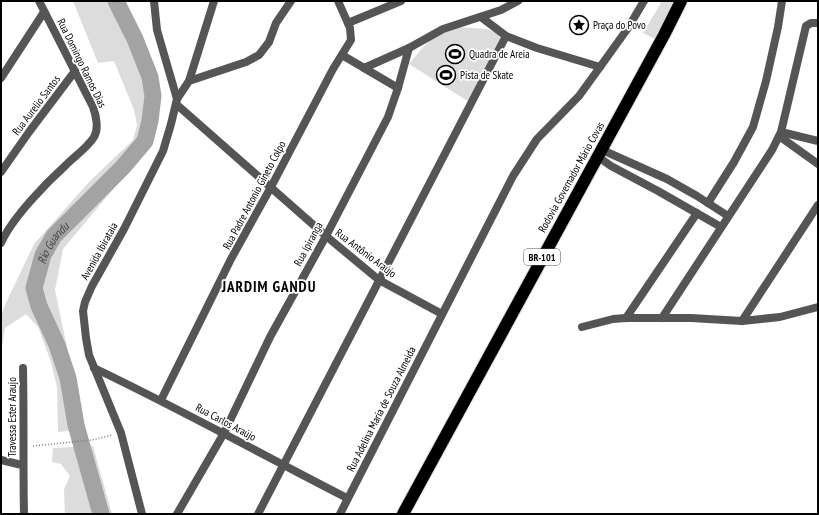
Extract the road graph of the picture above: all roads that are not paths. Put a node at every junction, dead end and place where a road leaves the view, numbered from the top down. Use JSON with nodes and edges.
{"nodes":[{"id":1,"x":39,"y":1,"type":"edge"},
{"id":2,"x":154,"y":1,"type":"edge"},
{"id":3,"x":214,"y":1,"type":"edge"},
{"id":4,"x":291,"y":1,"type":"edge"},
{"id":5,"x":338,"y":1,"type":"edge"},
{"id":6,"x":401,"y":1,"type":"edge"},
{"id":7,"x":518,"y":1,"type":"edge"},
{"id":8,"x":644,"y":1,"type":"edge"},
{"id":9,"x":681,"y":1,"type":"edge"},
{"id":10,"x":782,"y":1,"type":"edge"},
{"id":11,"x":44,"y":12,"type":"junction"},
{"id":12,"x":481,"y":17,"type":"junction"},
{"id":13,"x":348,"y":23,"type":"junction"},
{"id":14,"x":818,"y":23,"type":"edge"},
{"id":15,"x":506,"y":36,"type":"junction"},
{"id":16,"x":409,"y":48,"type":"junction"},
{"id":17,"x":342,"y":55,"type":"junction"},
{"id":18,"x":364,"y":68,"type":"junction"},
{"id":19,"x":600,"y":68,"type":"junction"},
{"id":20,"x":75,"y":71,"type":"junction"},
{"id":21,"x":1,"y":78,"type":"edge"},
{"id":22,"x":189,"y":81,"type":"junction"},
{"id":23,"x":398,"y":88,"type":"junction"},
{"id":24,"x":176,"y":101,"type":"junction"},
{"id":25,"x":780,"y":134,"type":"junction"},
{"id":26,"x":818,"y":141,"type":"edge"},
{"id":27,"x":599,"y":153,"type":"junction"},
{"id":28,"x":818,"y":164,"type":"edge"},
{"id":29,"x":1,"y":172,"type":"edge"},
{"id":30,"x":271,"y":187,"type":"junction"},
{"id":31,"x":697,"y":196,"type":"junction"},
{"id":32,"x":708,"y":203,"type":"junction"},
{"id":33,"x":818,"y":205,"type":"edge"},
{"id":34,"x":688,"y":208,"type":"junction"},
{"id":35,"x":696,"y":213,"type":"junction"},
{"id":36,"x":728,"y":216,"type":"junction"},
{"id":37,"x":721,"y":227,"type":"junction"},
{"id":38,"x":326,"y":236,"type":"junction"},
{"id":39,"x":1,"y":243,"type":"edge"},
{"id":40,"x":379,"y":280,"type":"junction"},
{"id":41,"x":818,"y":307,"type":"edge"},
{"id":42,"x":442,"y":314,"type":"junction"},
{"id":43,"x":626,"y":318,"type":"junction"},
{"id":44,"x":662,"y":318,"type":"junction"},
{"id":45,"x":742,"y":321,"type":"junction"},
{"id":46,"x":582,"y":326,"type":"dead end"},
{"id":47,"x":23,"y":368,"type":"dead end"},
{"id":48,"x":94,"y":368,"type":"junction"},
{"id":49,"x":162,"y":400,"type":"junction"},
{"id":50,"x":224,"y":433,"type":"junction"},
{"id":51,"x":1,"y":460,"type":"edge"},
{"id":52,"x":22,"y":465,"type":"junction"},
{"id":53,"x":283,"y":465,"type":"junction"},
{"id":54,"x":348,"y":498,"type":"junction"},
{"id":55,"x":24,"y":514,"type":"edge"},
{"id":56,"x":142,"y":514,"type":"edge"},
{"id":57,"x":177,"y":514,"type":"edge"},
{"id":58,"x":258,"y":514,"type":"edge"},
{"id":59,"x":340,"y":514,"type":"edge"},
{"id":60,"x":403,"y":514,"type":"edge"}],
"edges":[{"from":1,"to":11,"type":"street","name":"Rua Domingo Ramos Dias"},
{"from":2,"to":24,"type":"street"},
{"from":3,"to":22,"type":"street"},
{"from":4,"to":22,"type":"street"},
{"from":5,"to":13,"type":"street","name":"Rua Padre Antonio Gineto Colpo"},
{"from":6,"to":13,"type":"street"},
{"from":7,"to":12,"type":"street"},
{"from":8,"to":19,"type":"street","name":"Rua Adelina Maria de Souza Almeida"},
{"from":9,"to":27,"type":"highway","name":"Rodovia Governador Mário Covas","number":"BR-101"},
{"from":10,"to":32,"type":"street"},
{"from":11,"to":20,"type":"street","name":"Rua Domingo Ramos Dias"},
{"from":11,"to":21,"type":"street"},
{"from":12,"to":15,"type":"street"},
{"from":12,"to":16,"type":"street"},
{"from":13,"to":17,"type":"street","name":"Rua Padre Antonio Gineto Colpo"},
{"from":14,"to":25,"type":"street"},
{"from":15,"to":19,"type":"street"},
{"from":15,"to":40,"type":"street"},
{"from":16,"to":18,"type":"street"},
{"from":16,"to":23,"type":"street","name":"Rua Ipiranga"},
{"from":17,"to":18,"type":"street"},
{"from":17,"to":30,"type":"street","name":"Rua Padre Antonio Gineto Colpo"},
{"from":18,"to":23,"type":"street"},
{"from":19,"to":42,"type":"street","name":"Rua Adelina Maria de Souza Almeida"},
{"from":20,"to":29,"type":"street","name":"Rua Aurelio Santos"},
{"from":20,"to":39,"type":"street","name":"Rua Domingo Ramos Dias"},
{"from":22,"to":24,"type":"street"},
{"from":23,"to":38,"type":"street","name":"Rua Ipiranga"},
{"from":24,"to":30,"type":"street","name":"Rua Antônio Araújo"},
{"from":24,"to":48,"type":"street","name":"Avenida Ibirataia"},
{"from":25,"to":26,"type":"street"},
{"from":25,"to":28,"type":"street"},
{"from":25,"to":36,"type":"street"},
{"from":27,"to":31,"type":"street"},
{"from":27,"to":34,"type":"street"},
{"from":27,"to":60,"type":"highway","name":"Rodovia Governador Mário Covas","number":"BR-101"},
{"from":30,"to":38,"type":"street","name":"Rua Antônio Araújo"},
{"from":30,"to":49,"type":"street","name":"Rua Padre Antonio Gineto Colpo"},
{"from":31,"to":32,"type":"street"},
{"from":31,"to":34,"type":"street"},
{"from":32,"to":36,"type":"street"},
{"from":33,"to":45,"type":"street"},
{"from":34,"to":35,"type":"street"},
{"from":35,"to":37,"type":"street"},
{"from":35,"to":43,"type":"street"},
{"from":36,"to":37,"type":"street"},
{"from":37,"to":44,"type":"street"},
{"from":38,"to":40,"type":"street","name":"Rua Antônio Araújo"},
{"from":38,"to":50,"type":"street","name":"Rua Ipiranga"},
{"from":40,"to":42,"type":"street","name":"Rua Antônio Araújo"},
{"from":40,"to":53,"type":"street"},
{"from":41,"to":45,"type":"street"},
{"from":42,"to":54,"type":"street","name":"Rua Adelina Maria de Souza Almeida"},
{"from":43,"to":44,"type":"street"},
{"from":43,"to":46,"type":"street"},
{"from":44,"to":45,"type":"street"},
{"from":47,"to":52,"type":"street","name":"Travessa Ester Araujo"},
{"from":48,"to":49,"type":"street","name":"Rua Carlos Araújo"},
{"from":48,"to":56,"type":"street","name":"Avenida Ibirataia"},
{"from":49,"to":50,"type":"street","name":"Rua Carlos Araújo"},
{"from":50,"to":53,"type":"street","name":"Rua Carlos Araújo"},
{"from":50,"to":57,"type":"street","name":"Rua Ipiranga"},
{"from":51,"to":52,"type":"street"},
{"from":52,"to":55,"type":"street","name":"Travessa Ester Araujo"},
{"from":53,"to":54,"type":"street","name":"Rua Carlos Araújo"},
{"from":53,"to":58,"type":"street"},
{"from":54,"to":59,"type":"street","name":"Rua Adelina Maria de Souza Almeida"}]}
